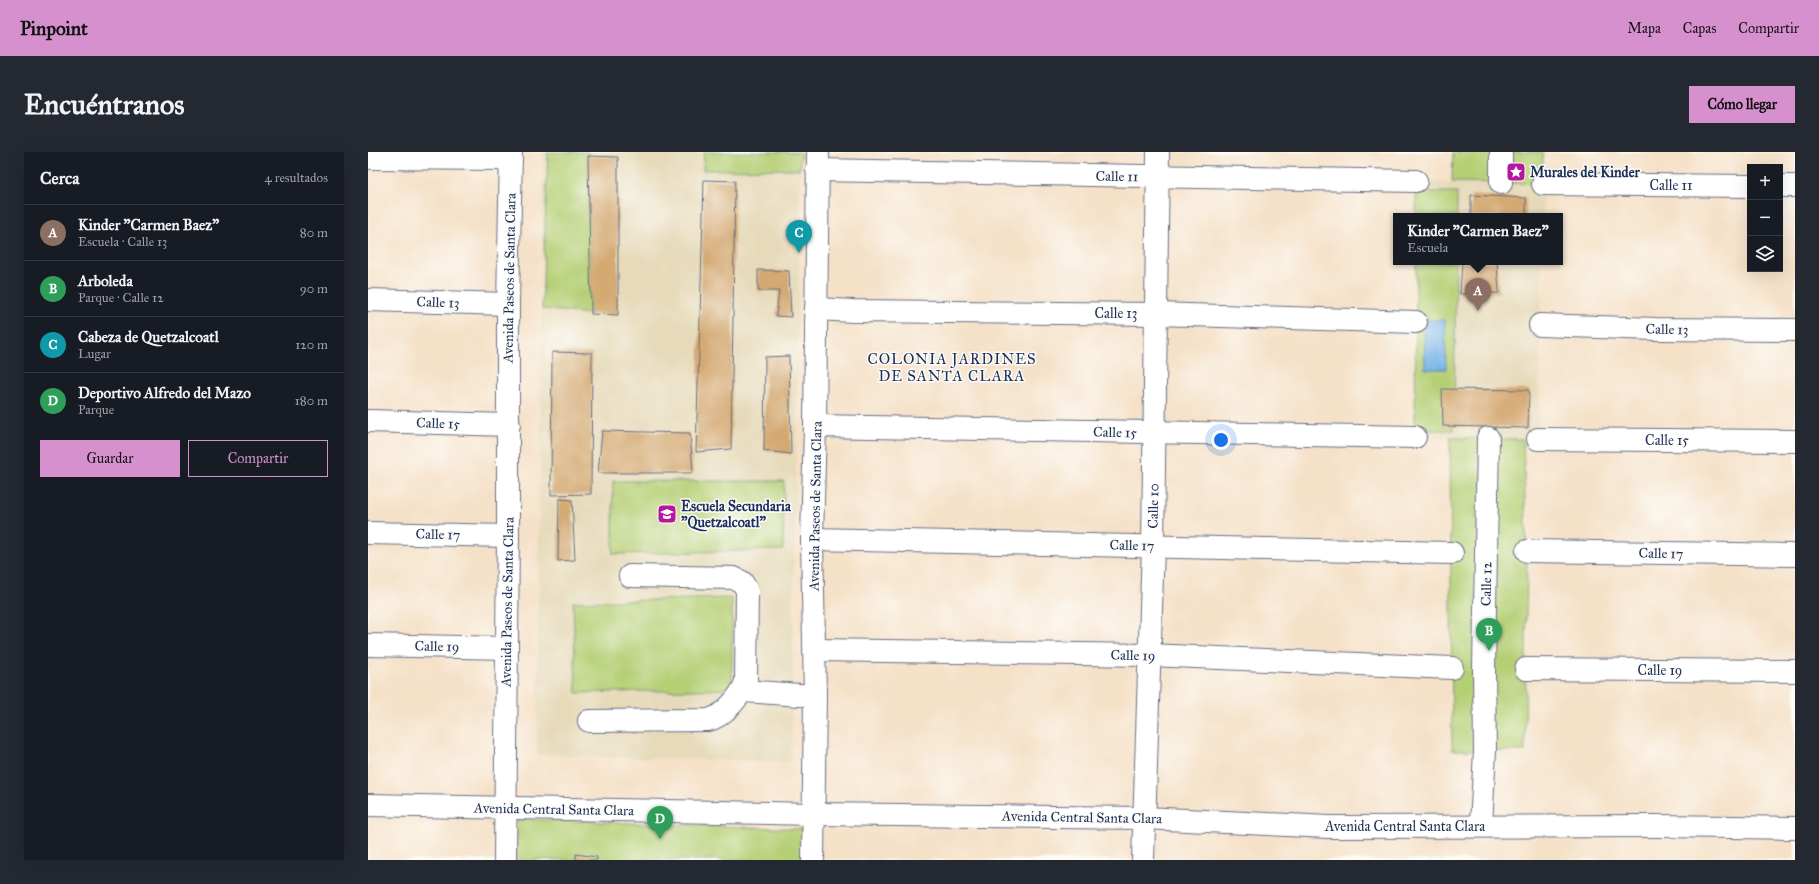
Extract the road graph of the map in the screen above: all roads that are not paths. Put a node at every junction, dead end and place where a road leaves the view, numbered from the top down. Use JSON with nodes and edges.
{"nodes":[{"id":1,"x":1158,"y":152,"type":"edge"},
{"id":2,"x":1501,"y":152,"type":"edge"},
{"id":3,"x":511,"y":155,"type":"edge"},
{"id":4,"x":368,"y":158,"type":"edge"},
{"id":5,"x":818,"y":161,"type":"edge"},
{"id":6,"x":1158,"y":177,"type":"junction"},
{"id":7,"x":1416,"y":181,"type":"dead end"},
{"id":8,"x":1501,"y":183,"type":"dead end"},
{"id":9,"x":1543,"y":184,"type":"dead end"},
{"id":10,"x":1747,"y":186,"type":"edge"},
{"id":11,"x":1783,"y":186,"type":"edge"},
{"id":12,"x":1795,"y":186,"type":"edge"},
{"id":13,"x":368,"y":300,"type":"edge"},
{"id":14,"x":508,"y":304,"type":"junction"},
{"id":15,"x":816,"y":309,"type":"junction"},
{"id":16,"x":1157,"y":314,"type":"junction"},
{"id":17,"x":1416,"y":322,"type":"dead end"},
{"id":18,"x":1540,"y":325,"type":"dead end"},
{"id":19,"x":1795,"y":330,"type":"edge"},
{"id":20,"x":368,"y":421,"type":"edge"},
{"id":21,"x":509,"y":425,"type":"junction"},
{"id":22,"x":816,"y":426,"type":"junction"},
{"id":23,"x":1154,"y":433,"type":"junction"},
{"id":24,"x":1415,"y":437,"type":"dead end"},
{"id":25,"x":1488,"y":438,"type":"dead end"},
{"id":26,"x":1538,"y":439,"type":"dead end"},
{"id":27,"x":1795,"y":441,"type":"edge"},
{"id":28,"x":368,"y":533,"type":"edge"},
{"id":29,"x":508,"y":536,"type":"junction"},
{"id":30,"x":812,"y":538,"type":"junction"},
{"id":31,"x":1153,"y":545,"type":"junction"},
{"id":32,"x":1527,"y":552,"type":"dead end"},
{"id":33,"x":1452,"y":553,"type":"dead end"},
{"id":34,"x":1795,"y":554,"type":"edge"},
{"id":35,"x":630,"y":576,"type":"dead end"},
{"id":36,"x":368,"y":645,"type":"edge"},
{"id":37,"x":506,"y":648,"type":"junction"},
{"id":38,"x":815,"y":650,"type":"junction"},
{"id":39,"x":1149,"y":656,"type":"junction"},
{"id":40,"x":1452,"y":668,"type":"dead end"},
{"id":41,"x":1526,"y":669,"type":"dead end"},
{"id":42,"x":1795,"y":671,"type":"edge"},
{"id":43,"x":743,"y":691,"type":"junction"},
{"id":44,"x":815,"y":696,"type":"junction"},
{"id":45,"x":589,"y":721,"type":"dead end"},
{"id":46,"x":368,"y":805,"type":"edge"},
{"id":47,"x":505,"y":808,"type":"junction"},
{"id":48,"x":813,"y":814,"type":"junction"},
{"id":49,"x":1145,"y":818,"type":"junction"},
{"id":50,"x":1481,"y":826,"type":"junction"},
{"id":51,"x":1795,"y":828,"type":"edge"},
{"id":52,"x":505,"y":860,"type":"edge"},
{"id":53,"x":813,"y":860,"type":"edge"},
{"id":54,"x":1143,"y":860,"type":"edge"}],
"edges":[{"from":1,"to":6,"type":"street","name":"Calle 10"},
{"from":2,"to":8,"type":"street"},
{"from":3,"to":4,"type":"street"},
{"from":3,"to":14,"type":"street","name":"Avenida Paseos de Santa Clara"},
{"from":5,"to":6,"type":"street","name":"Calle 11"},
{"from":5,"to":15,"type":"street","name":"Avenida Paseos de Santa Clara"},
{"from":6,"to":7,"type":"street","name":"Calle 11"},
{"from":6,"to":16,"type":"street","name":"Calle 10"},
{"from":9,"to":10,"type":"street","name":"Calle 11"},
{"from":11,"to":12,"type":"street"},
{"from":13,"to":14,"type":"street","name":"Calle 13"},
{"from":14,"to":21,"type":"street","name":"Avenida Paseos de Santa Clara"},
{"from":15,"to":16,"type":"street","name":"Calle 13"},
{"from":15,"to":22,"type":"street","name":"Avenida Paseos de Santa Clara"},
{"from":16,"to":17,"type":"street","name":"Calle 13"},
{"from":16,"to":23,"type":"street","name":"Calle 10"},
{"from":18,"to":19,"type":"street","name":"Calle 13"},
{"from":20,"to":21,"type":"street","name":"Calle 15"},
{"from":21,"to":29,"type":"street","name":"Avenida Paseos de Santa Clara"},
{"from":22,"to":23,"type":"street","name":"Calle 15"},
{"from":22,"to":30,"type":"street","name":"Avenida Paseos de Santa Clara"},
{"from":23,"to":24,"type":"street","name":"Calle 15"},
{"from":23,"to":31,"type":"street","name":"Calle 10"},
{"from":25,"to":50,"type":"street","name":"Calle 12"},
{"from":26,"to":27,"type":"street","name":"Calle 15"},
{"from":28,"to":29,"type":"street","name":"Calle 17"},
{"from":29,"to":37,"type":"street","name":"Avenida Paseos de Santa Clara"},
{"from":30,"to":31,"type":"street","name":"Calle 17"},
{"from":30,"to":38,"type":"street","name":"Avenida Paseos de Santa Clara"},
{"from":31,"to":33,"type":"street","name":"Calle 17"},
{"from":31,"to":39,"type":"street","name":"Calle 10"},
{"from":32,"to":34,"type":"street","name":"Calle 17"},
{"from":35,"to":43,"type":"street"},
{"from":36,"to":37,"type":"street","name":"Calle 19"},
{"from":37,"to":47,"type":"street","name":"Avenida Paseos de Santa Clara"},
{"from":38,"to":39,"type":"street","name":"Calle 19"},
{"from":38,"to":44,"type":"street","name":"Avenida Paseos de Santa Clara"},
{"from":39,"to":40,"type":"street","name":"Calle 19"},
{"from":39,"to":49,"type":"street","name":"Calle 10"},
{"from":41,"to":42,"type":"street","name":"Calle 19"},
{"from":43,"to":44,"type":"street"},
{"from":43,"to":45,"type":"street"},
{"from":44,"to":48,"type":"street","name":"Avenida Paseos de Santa Clara"},
{"from":46,"to":47,"type":"street","name":"Avenida Central Santa Clara"},
{"from":47,"to":48,"type":"street","name":"Avenida Central Santa Clara"},
{"from":47,"to":52,"type":"street","name":"Avenida Paseos de Santa Clara"},
{"from":48,"to":49,"type":"street","name":"Avenida Central Santa Clara"},
{"from":48,"to":53,"type":"street","name":"Avenida Paseos de Santa Clara"},
{"from":49,"to":50,"type":"street","name":"Avenida Central Santa Clara"},
{"from":49,"to":54,"type":"street","name":"Calle 10"},
{"from":50,"to":51,"type":"street","name":"Avenida Central Santa Clara"}]}
